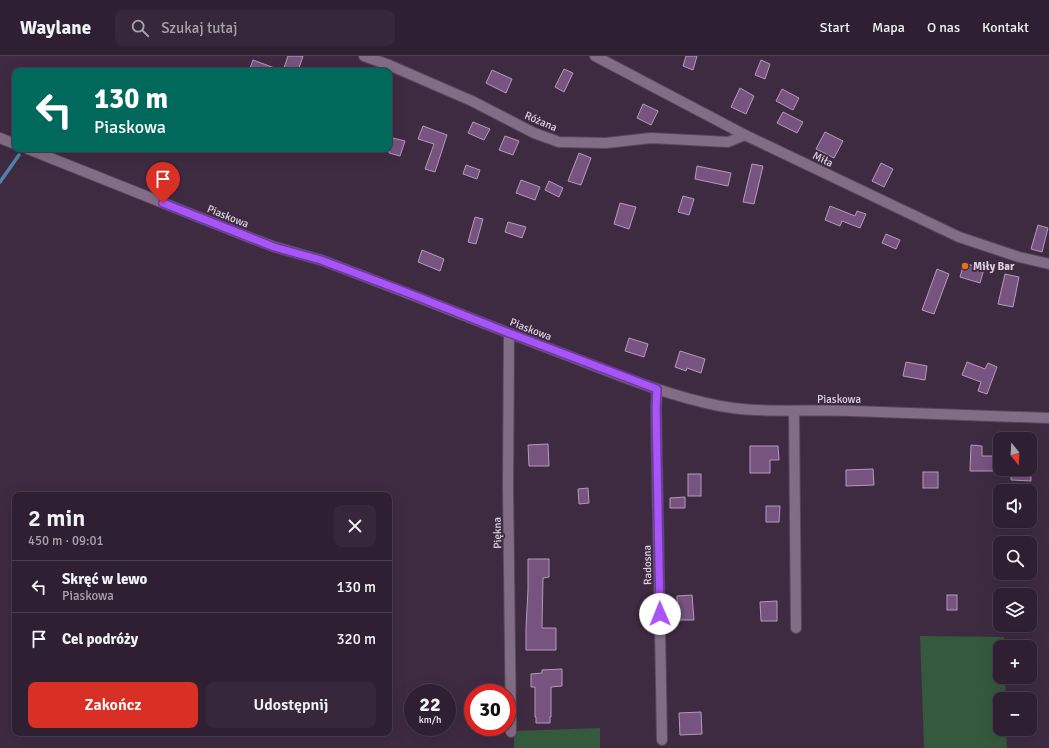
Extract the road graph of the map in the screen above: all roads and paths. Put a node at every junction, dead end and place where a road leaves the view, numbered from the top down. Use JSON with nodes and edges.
{"nodes":[{"id":1,"x":364,"y":56,"type":"edge"},
{"id":2,"x":595,"y":56,"type":"edge"},
{"id":3,"x":745,"y":135,"type":"junction"},
{"id":4,"x":0,"y":138,"type":"edge"},
{"id":5,"x":12,"y":143,"type":"edge"},
{"id":6,"x":36,"y":152,"type":"edge"},
{"id":7,"x":1049,"y":264,"type":"edge"},
{"id":8,"x":509,"y":333,"type":"junction"},
{"id":9,"x":657,"y":389,"type":"junction"},
{"id":10,"x":794,"y":411,"type":"junction"},
{"id":11,"x":1049,"y":418,"type":"edge"},
{"id":12,"x":796,"y":628,"type":"dead end"},
{"id":13,"x":510,"y":684,"type":"edge"},
{"id":14,"x":662,"y":740,"type":"dead end"}],
"edges":[{"from":1,"to":3,"type":"street","name":"Różana"},
{"from":2,"to":3,"type":"street","name":"Miła"},
{"from":3,"to":7,"type":"street","name":"Miła"},
{"from":4,"to":5,"type":"street"},
{"from":6,"to":8,"type":"street","name":"Piaskowa"},
{"from":8,"to":9,"type":"street","name":"Piaskowa"},
{"from":8,"to":13,"type":"street","name":"Piękna"},
{"from":9,"to":10,"type":"street","name":"Piaskowa"},
{"from":9,"to":14,"type":"street","name":"Radosna"},
{"from":10,"to":11,"type":"street","name":"Piaskowa"},
{"from":10,"to":12,"type":"street"}]}
